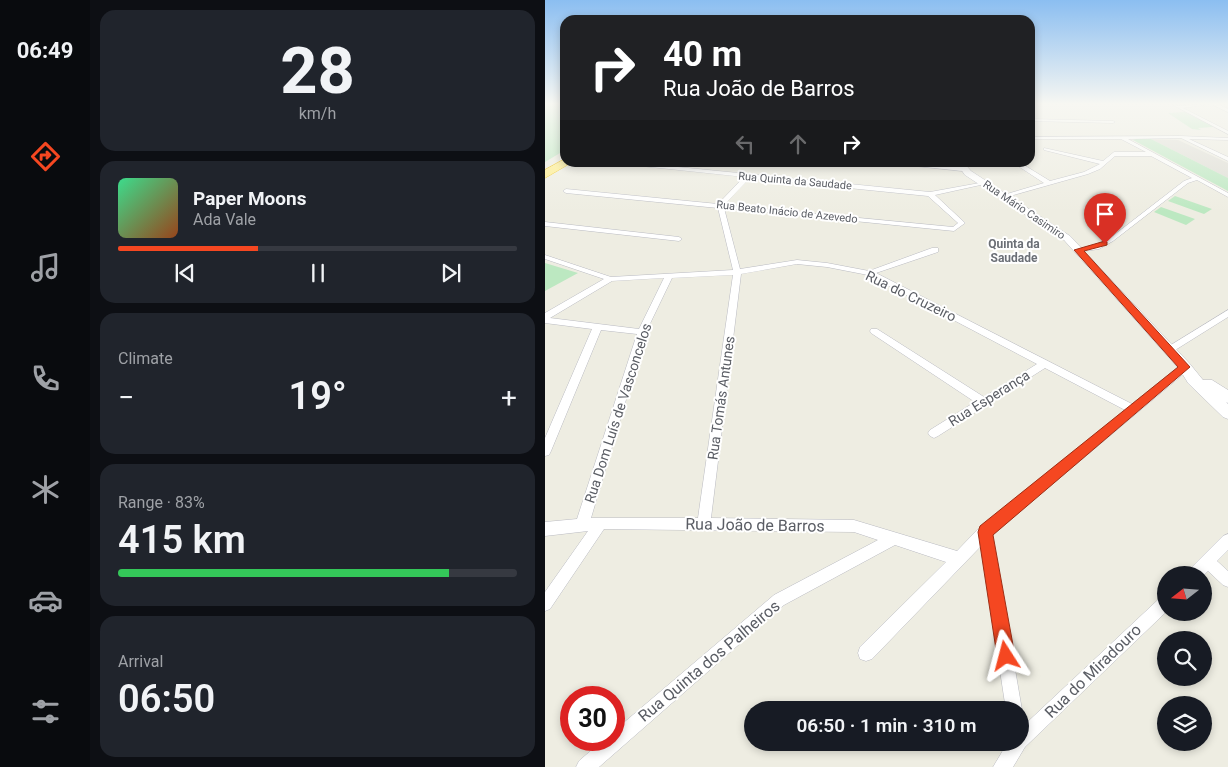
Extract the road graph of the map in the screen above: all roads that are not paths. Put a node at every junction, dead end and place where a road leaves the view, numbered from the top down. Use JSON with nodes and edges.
{"nodes":[{"id":1,"x":1127,"y":140,"type":"edge"},
{"id":2,"x":1186,"y":140,"type":"edge"},
{"id":3,"x":1216,"y":140,"type":"edge"},
{"id":4,"x":1228,"y":144,"type":"edge"},
{"id":5,"x":1046,"y":149,"type":"dead end"},
{"id":6,"x":1153,"y":154,"type":"junction"},
{"id":7,"x":560,"y":157,"type":"edge"},
{"id":8,"x":1228,"y":159,"type":"edge"},
{"id":9,"x":1104,"y":163,"type":"junction"},
{"id":10,"x":560,"y":165,"type":"edge"},
{"id":11,"x":545,"y":166,"type":"edge"},
{"id":12,"x":656,"y":167,"type":"edge"},
{"id":13,"x":962,"y":167,"type":"edge"},
{"id":14,"x":1022,"y":167,"type":"edge"},
{"id":15,"x":545,"y":175,"type":"edge"},
{"id":16,"x":749,"y":176,"type":"junction"},
{"id":17,"x":1198,"y":178,"type":"junction"},
{"id":18,"x":983,"y":183,"type":"junction"},
{"id":19,"x":1049,"y":183,"type":"junction"},
{"id":20,"x":566,"y":190,"type":"dead end"},
{"id":21,"x":930,"y":194,"type":"junction"},
{"id":22,"x":1228,"y":195,"type":"edge"},
{"id":23,"x":1003,"y":196,"type":"junction"},
{"id":24,"x":720,"y":205,"type":"junction"},
{"id":25,"x":545,"y":224,"type":"edge"},
{"id":26,"x":679,"y":239,"type":"dead end"},
{"id":27,"x":935,"y":250,"type":"dead end"},
{"id":28,"x":1078,"y":250,"type":"junction"},
{"id":29,"x":545,"y":257,"type":"edge"},
{"id":30,"x":737,"y":272,"type":"junction"},
{"id":31,"x":870,"y":273,"type":"junction"},
{"id":32,"x":669,"y":276,"type":"junction"},
{"id":33,"x":610,"y":278,"type":"junction"},
{"id":34,"x":1228,"y":313,"type":"edge"},
{"id":35,"x":545,"y":318,"type":"edge"},
{"id":36,"x":598,"y":326,"type":"junction"},
{"id":37,"x":874,"y":331,"type":"dead end"},
{"id":38,"x":642,"y":332,"type":"junction"},
{"id":39,"x":1169,"y":350,"type":"junction"},
{"id":40,"x":1045,"y":364,"type":"junction"},
{"id":41,"x":1185,"y":367,"type":"junction"},
{"id":42,"x":1228,"y":397,"type":"edge"},
{"id":43,"x":983,"y":402,"type":"junction"},
{"id":44,"x":1132,"y":409,"type":"junction"},
{"id":45,"x":1228,"y":413,"type":"edge"},
{"id":46,"x":934,"y":433,"type":"dead end"},
{"id":47,"x":545,"y":451,"type":"edge"},
{"id":48,"x":601,"y":523,"type":"junction"},
{"id":49,"x":704,"y":524,"type":"junction"},
{"id":50,"x":582,"y":525,"type":"junction"},
{"id":51,"x":545,"y":528,"type":"edge"},
{"id":52,"x":985,"y":532,"type":"junction"},
{"id":53,"x":895,"y":538,"type":"junction"},
{"id":54,"x":1228,"y":541,"type":"edge"},
{"id":55,"x":960,"y":558,"type":"junction"},
{"id":56,"x":1208,"y":562,"type":"junction"},
{"id":57,"x":1204,"y":566,"type":"edge"},
{"id":58,"x":1228,"y":580,"type":"edge"},
{"id":59,"x":545,"y":604,"type":"edge"},
{"id":60,"x":1157,"y":611,"type":"edge"},
{"id":61,"x":866,"y":653,"type":"dead end"},
{"id":62,"x":1013,"y":701,"type":"edge"},
{"id":63,"x":1029,"y":732,"type":"edge"},
{"id":64,"x":1013,"y":751,"type":"edge"},
{"id":65,"x":585,"y":767,"type":"edge"},
{"id":66,"x":1003,"y":767,"type":"edge"}],
"edges":[{"from":1,"to":6,"type":"street"},
{"from":2,"to":8,"type":"street"},
{"from":3,"to":4,"type":"street"},
{"from":5,"to":9,"type":"street"},
{"from":6,"to":9,"type":"street"},
{"from":6,"to":17,"type":"street"},
{"from":7,"to":11,"type":"highway"},
{"from":9,"to":19,"type":"street"},
{"from":10,"to":15,"type":"highway"},
{"from":12,"to":16,"type":"street","name":"Rua Quinta da Saudade"},
{"from":13,"to":18,"type":"street","name":"Rua Mário Casimiro"},
{"from":14,"to":19,"type":"street"},
{"from":16,"to":21,"type":"street","name":"Rua Quinta da Saudade"},
{"from":16,"to":24,"type":"street"},
{"from":17,"to":22,"type":"street"},
{"from":17,"to":28,"type":"street"},
{"from":18,"to":21,"type":"street","name":"Rua Quinta da Saudade"},
{"from":18,"to":23,"type":"street","name":"Rua Mário Casimiro"},
{"from":19,"to":23,"type":"street"},
{"from":20,"to":24,"type":"street","name":"Rua Beato Inácio de Azevedo"},
{"from":21,"to":24,"type":"street","name":"Rua Beato Inácio de Azevedo"},
{"from":23,"to":28,"type":"street","name":"Rua Mário Casimiro"},
{"from":24,"to":30,"type":"street"},
{"from":25,"to":26,"type":"street"},
{"from":27,"to":31,"type":"street"},
{"from":28,"to":39,"type":"street","name":"Rua Mário Casimiro"},
{"from":29,"to":33,"type":"street"},
{"from":30,"to":31,"type":"street","name":"Rua do Cruzeiro"},
{"from":30,"to":32,"type":"street","name":"Rua do Cruzeiro"},
{"from":30,"to":49,"type":"street","name":"Rua Tomás Antunes"},
{"from":31,"to":40,"type":"street","name":"Rua do Cruzeiro"},
{"from":32,"to":33,"type":"street","name":"Rua do Cruzeiro"},
{"from":32,"to":38,"type":"street","name":"Rua Dom Luís de Vasconcelos"},
{"from":33,"to":35,"type":"street"},
{"from":34,"to":39,"type":"street"},
{"from":35,"to":36,"type":"street"},
{"from":36,"to":38,"type":"street"},
{"from":36,"to":47,"type":"street"},
{"from":37,"to":43,"type":"street"},
{"from":38,"to":50,"type":"street","name":"Rua Dom Luís de Vasconcelos"},
{"from":39,"to":41,"type":"street","name":"Rua Mário Casimiro"},
{"from":40,"to":43,"type":"street","name":"Rua Esperança"},
{"from":40,"to":44,"type":"street","name":"Rua do Cruzeiro"},
{"from":41,"to":42,"type":"street"},
{"from":41,"to":44,"type":"street"},
{"from":41,"to":45,"type":"street","name":"Rua Mário Casimiro"},
{"from":43,"to":46,"type":"street","name":"Rua Esperança"},
{"from":44,"to":52,"type":"street"},
{"from":48,"to":49,"type":"street","name":"Rua João de Barros"},
{"from":48,"to":50,"type":"street","name":"Rua João de Barros"},
{"from":48,"to":59,"type":"street"},
{"from":49,"to":53,"type":"street","name":"Rua João de Barros"},
{"from":50,"to":51,"type":"street","name":"Rua João de Barros"},
{"from":52,"to":55,"type":"street"},
{"from":52,"to":62,"type":"street"},
{"from":53,"to":55,"type":"street","name":"Rua João de Barros"},
{"from":53,"to":65,"type":"street","name":"Rua Quinta dos Palheiros"},
{"from":54,"to":56,"type":"street"},
{"from":55,"to":61,"type":"street"},
{"from":56,"to":57,"type":"street"},
{"from":56,"to":58,"type":"street"},
{"from":60,"to":63,"type":"street","name":"Rua do Miradouro"},
{"from":64,"to":66,"type":"street","name":"Rua do Miradouro"}]}
